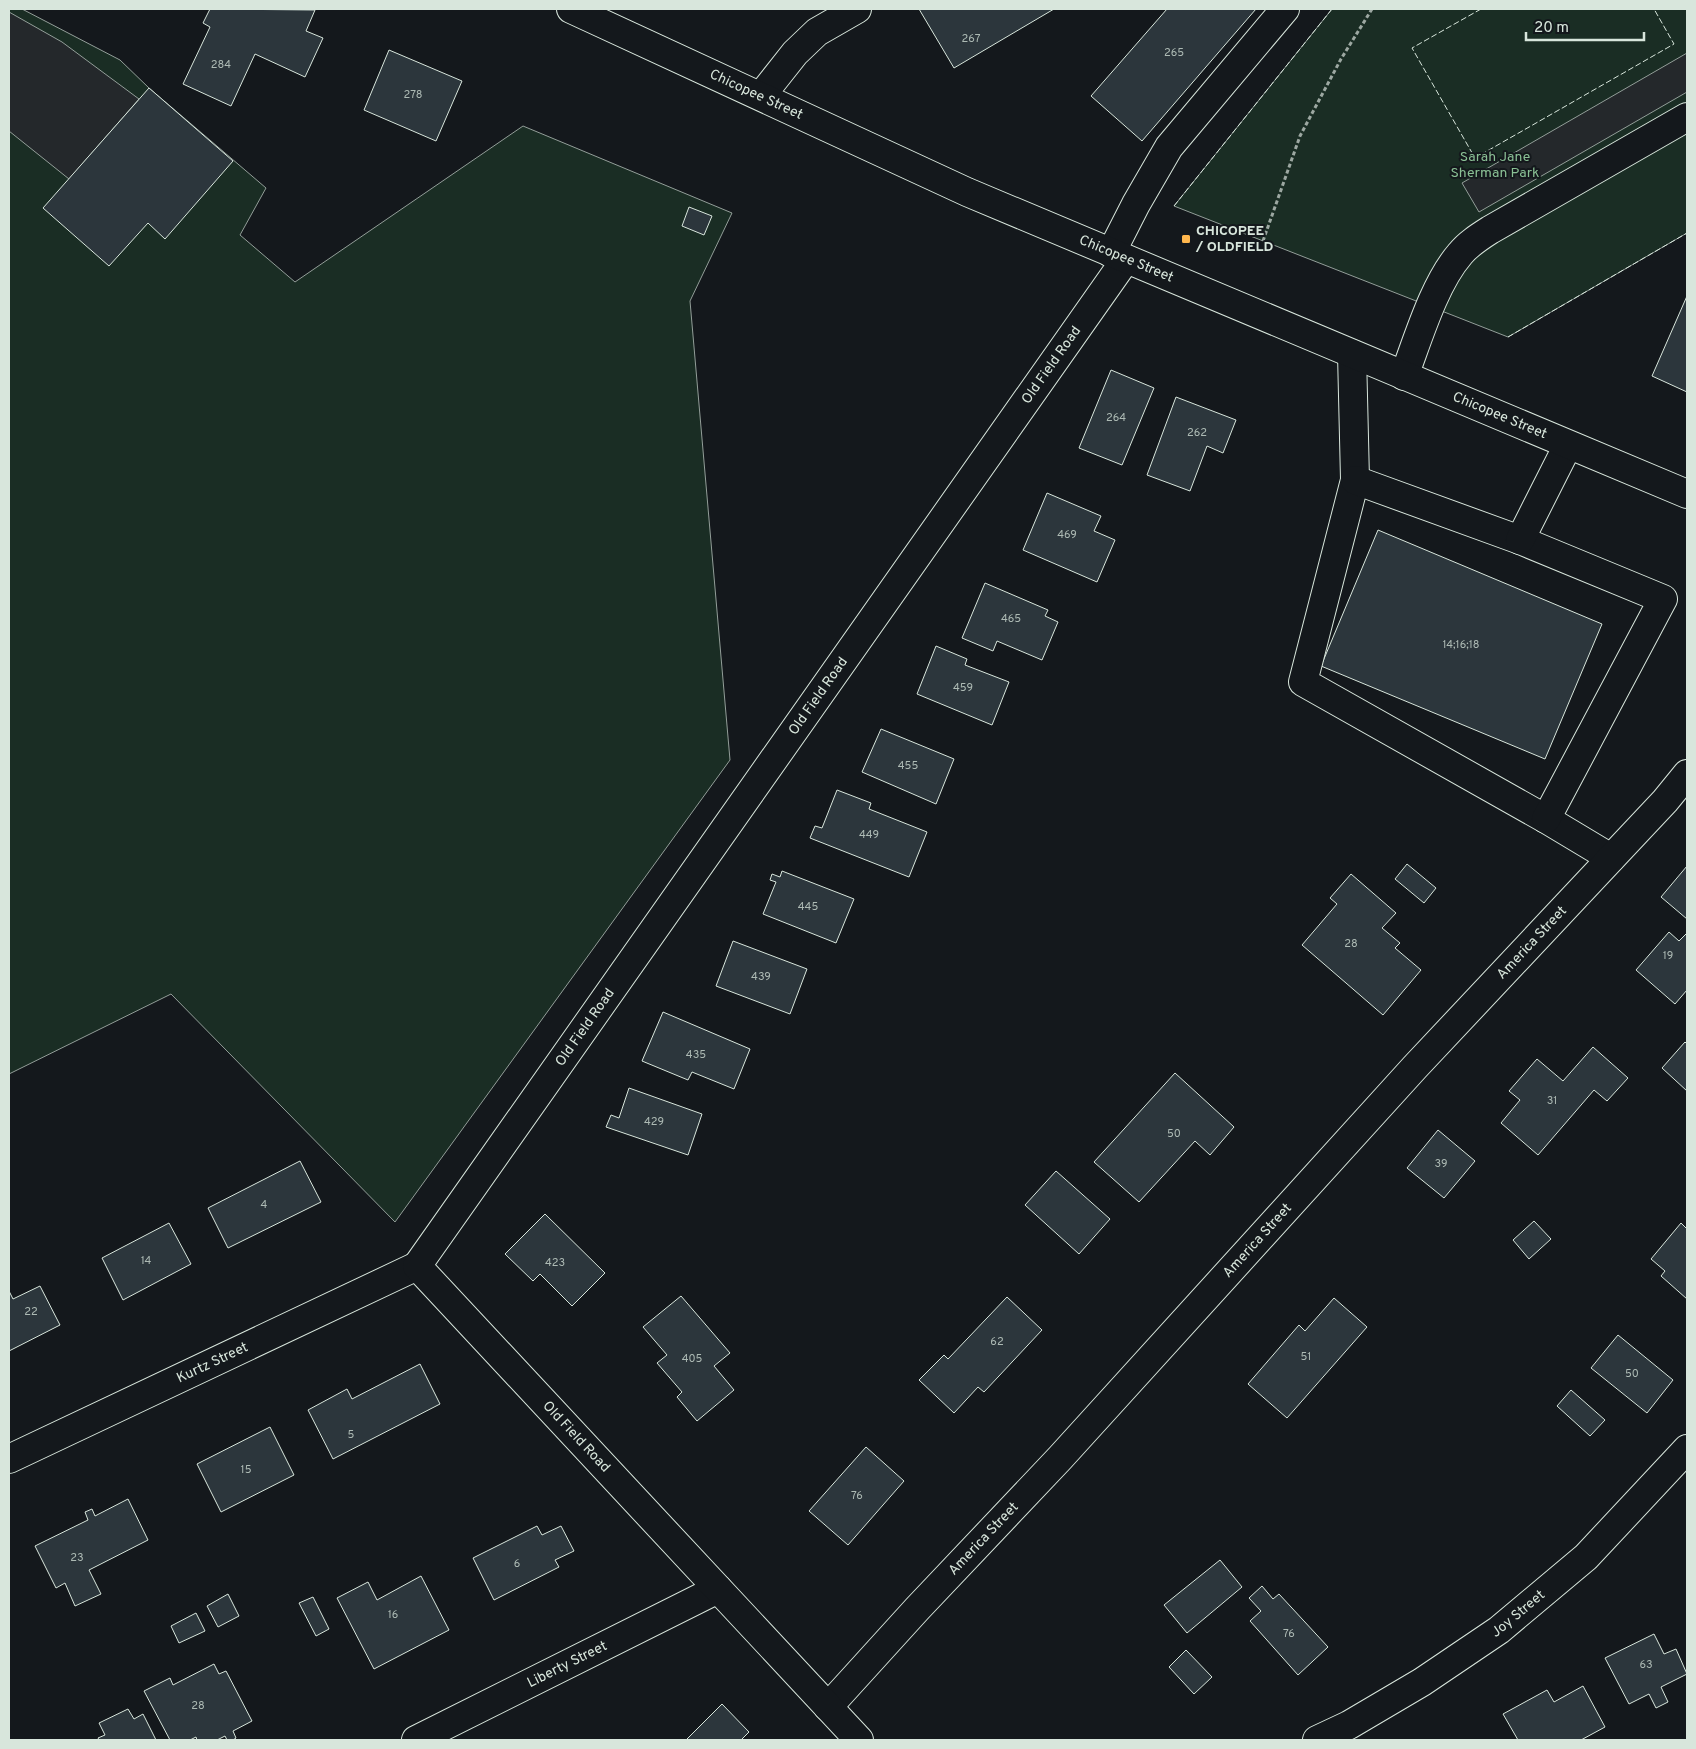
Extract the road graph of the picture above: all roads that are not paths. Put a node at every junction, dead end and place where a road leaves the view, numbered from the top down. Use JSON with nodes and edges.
{"nodes":[{"id":1,"x":571,"y":9,"type":"edge"},
{"id":2,"x":857,"y":9,"type":"edge"},
{"id":3,"x":1285,"y":9,"type":"edge"},
{"id":4,"x":760,"y":96,"type":"junction"},
{"id":5,"x":1687,"y":117,"type":"edge"},
{"id":6,"x":1119,"y":256,"type":"junction"},
{"id":7,"x":1352,"y":354,"type":"junction"},
{"id":8,"x":1404,"y":376,"type":"junction"},
{"id":9,"x":1568,"y":445,"type":"junction"},
{"id":10,"x":1355,"y":480,"type":"junction"},
{"id":11,"x":1687,"y":494,"type":"edge"},
{"id":12,"x":1520,"y":540,"type":"junction"},
{"id":13,"x":1687,"y":774,"type":"edge"},
{"id":14,"x":1546,"y":819,"type":"junction"},
{"id":15,"x":1611,"y":858,"type":"junction"},
{"id":16,"x":417,"y":1266,"type":"junction"},
{"id":17,"x":1687,"y":1449,"type":"edge"},
{"id":18,"x":9,"y":1459,"type":"edge"},
{"id":19,"x":718,"y":1589,"type":"junction"},
{"id":20,"x":828,"y":1707,"type":"junction"},
{"id":21,"x":416,"y":1740,"type":"edge"},
{"id":22,"x":859,"y":1740,"type":"edge"},
{"id":23,"x":1317,"y":1740,"type":"edge"}],
"edges":[{"from":1,"to":4,"type":"street","name":"Chicopee Street"},
{"from":2,"to":4,"type":"street"},
{"from":3,"to":6,"type":"street","name":"Old Field Road"},
{"from":4,"to":6,"type":"street","name":"Chicopee Street"},
{"from":5,"to":8,"type":"street"},
{"from":6,"to":7,"type":"street","name":"Chicopee Street"},
{"from":6,"to":16,"type":"street","name":"Old Field Road"},
{"from":7,"to":8,"type":"street","name":"Chicopee Street"},
{"from":7,"to":10,"type":"street"},
{"from":8,"to":9,"type":"street","name":"Chicopee Street"},
{"from":9,"to":11,"type":"street","name":"Chicopee Street"},
{"from":9,"to":12,"type":"street"},
{"from":10,"to":12,"type":"street"},
{"from":10,"to":14,"type":"street"},
{"from":12,"to":14,"type":"street"},
{"from":13,"to":15,"type":"street","name":"America Street"},
{"from":14,"to":15,"type":"street"},
{"from":15,"to":20,"type":"street","name":"America Street"},
{"from":16,"to":18,"type":"street","name":"Kurtz Street"},
{"from":16,"to":19,"type":"street","name":"Old Field Road"},
{"from":17,"to":23,"type":"street","name":"Joy Street"},
{"from":19,"to":20,"type":"street","name":"Old Field Road"},
{"from":19,"to":21,"type":"street","name":"Liberty Street"},
{"from":20,"to":22,"type":"street","name":"Old Field Road"}]}
